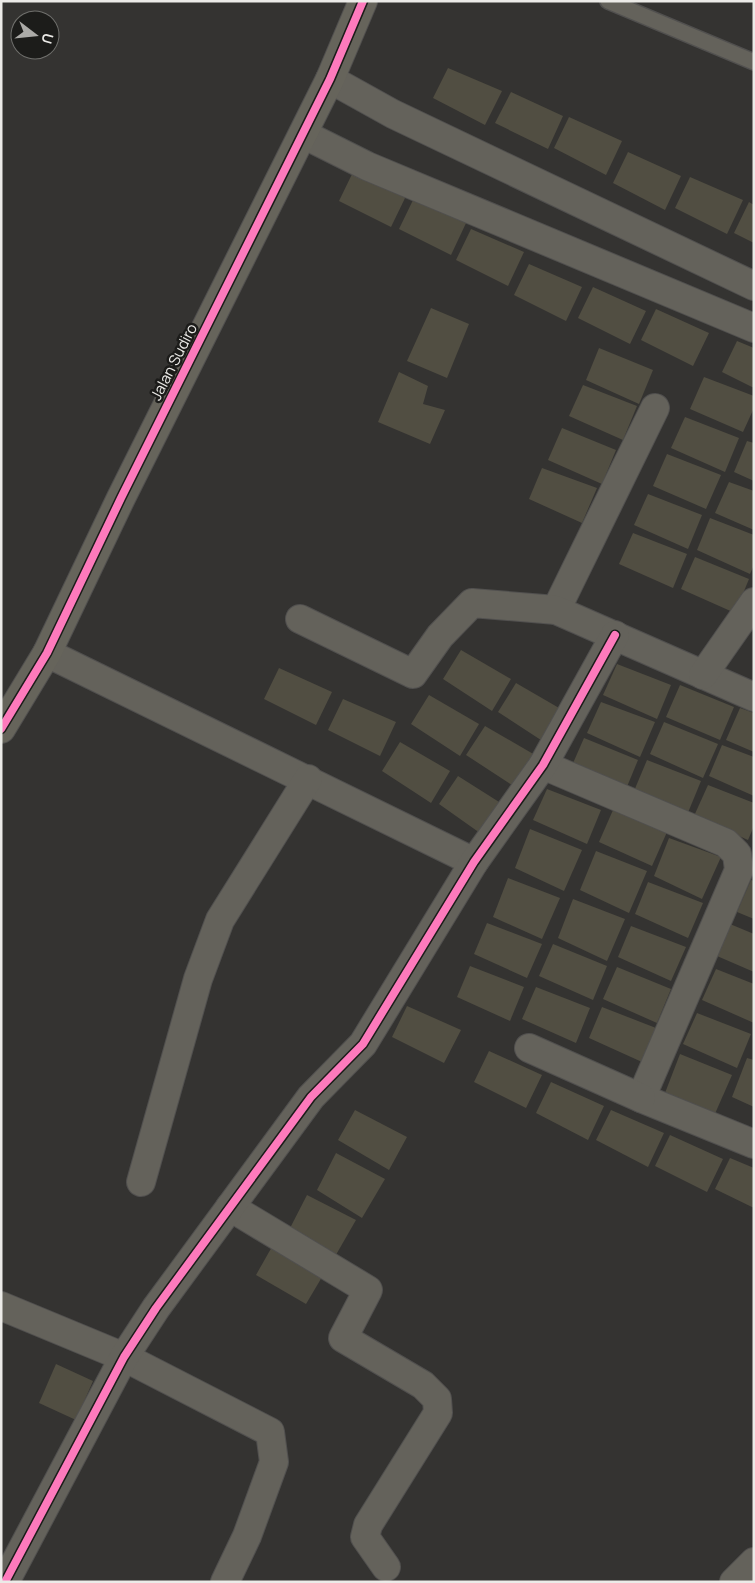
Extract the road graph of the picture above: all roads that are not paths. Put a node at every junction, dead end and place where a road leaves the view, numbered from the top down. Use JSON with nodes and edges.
{"nodes":[{"id":1,"x":363,"y":1,"type":"edge"},
{"id":2,"x":608,"y":1,"type":"edge"},
{"id":3,"x":754,"y":62,"type":"edge"},
{"id":4,"x":330,"y":79,"type":"junction"},
{"id":5,"x":303,"y":134,"type":"junction"},
{"id":6,"x":754,"y":286,"type":"edge"},
{"id":7,"x":754,"y":328,"type":"edge"},
{"id":8,"x":655,"y":408,"type":"dead end"},
{"id":9,"x":754,"y":602,"type":"edge"},
{"id":10,"x":556,"y":610,"type":"junction"},
{"id":11,"x":300,"y":619,"type":"dead end"},
{"id":12,"x":616,"y":635,"type":"junction"},
{"id":13,"x":47,"y":653,"type":"junction"},
{"id":14,"x":703,"y":675,"type":"junction"},
{"id":15,"x":754,"y":697,"type":"edge"},
{"id":16,"x":1,"y":730,"type":"edge"},
{"id":17,"x":543,"y":765,"type":"junction"},
{"id":18,"x":308,"y":779,"type":"junction"},
{"id":19,"x":474,"y":862,"type":"junction"},
{"id":20,"x":528,"y":1048,"type":"dead end"},
{"id":21,"x":641,"y":1098,"type":"junction"},
{"id":22,"x":754,"y":1144,"type":"edge"},
{"id":23,"x":141,"y":1182,"type":"dead end"},
{"id":24,"x":230,"y":1208,"type":"junction"},
{"id":25,"x":1,"y":1306,"type":"edge"},
{"id":26,"x":124,"y":1358,"type":"junction"},
{"id":27,"x":754,"y":1562,"type":"edge"},
{"id":28,"x":386,"y":1567,"type":"dead end"},
{"id":29,"x":5,"y":1582,"type":"edge"},
{"id":30,"x":225,"y":1582,"type":"edge"},
{"id":31,"x":734,"y":1582,"type":"edge"}],
"edges":[{"from":1,"to":4,"type":"street","name":"Jalan Sudiro"},
{"from":2,"to":3,"type":"lane"},
{"from":4,"to":5,"type":"street","name":"Jalan Sudiro"},
{"from":4,"to":6,"type":"street"},
{"from":5,"to":7,"type":"street"},
{"from":5,"to":13,"type":"street","name":"Jalan Sudiro"},
{"from":8,"to":10,"type":"street"},
{"from":9,"to":14,"type":"street"},
{"from":10,"to":11,"type":"street"},
{"from":10,"to":12,"type":"street"},
{"from":12,"to":14,"type":"street"},
{"from":12,"to":17,"type":"street"},
{"from":13,"to":16,"type":"street","name":"Jalan Sudiro"},
{"from":13,"to":18,"type":"street"},
{"from":14,"to":15,"type":"street"},
{"from":17,"to":19,"type":"street"},
{"from":17,"to":21,"type":"street"},
{"from":18,"to":19,"type":"street"},
{"from":18,"to":23,"type":"street"},
{"from":19,"to":24,"type":"street"},
{"from":20,"to":21,"type":"street"},
{"from":21,"to":22,"type":"street"},
{"from":24,"to":26,"type":"street"},
{"from":24,"to":28,"type":"street"},
{"from":25,"to":26,"type":"street"},
{"from":26,"to":29,"type":"street"},
{"from":26,"to":30,"type":"street"},
{"from":27,"to":31,"type":"street"}]}
